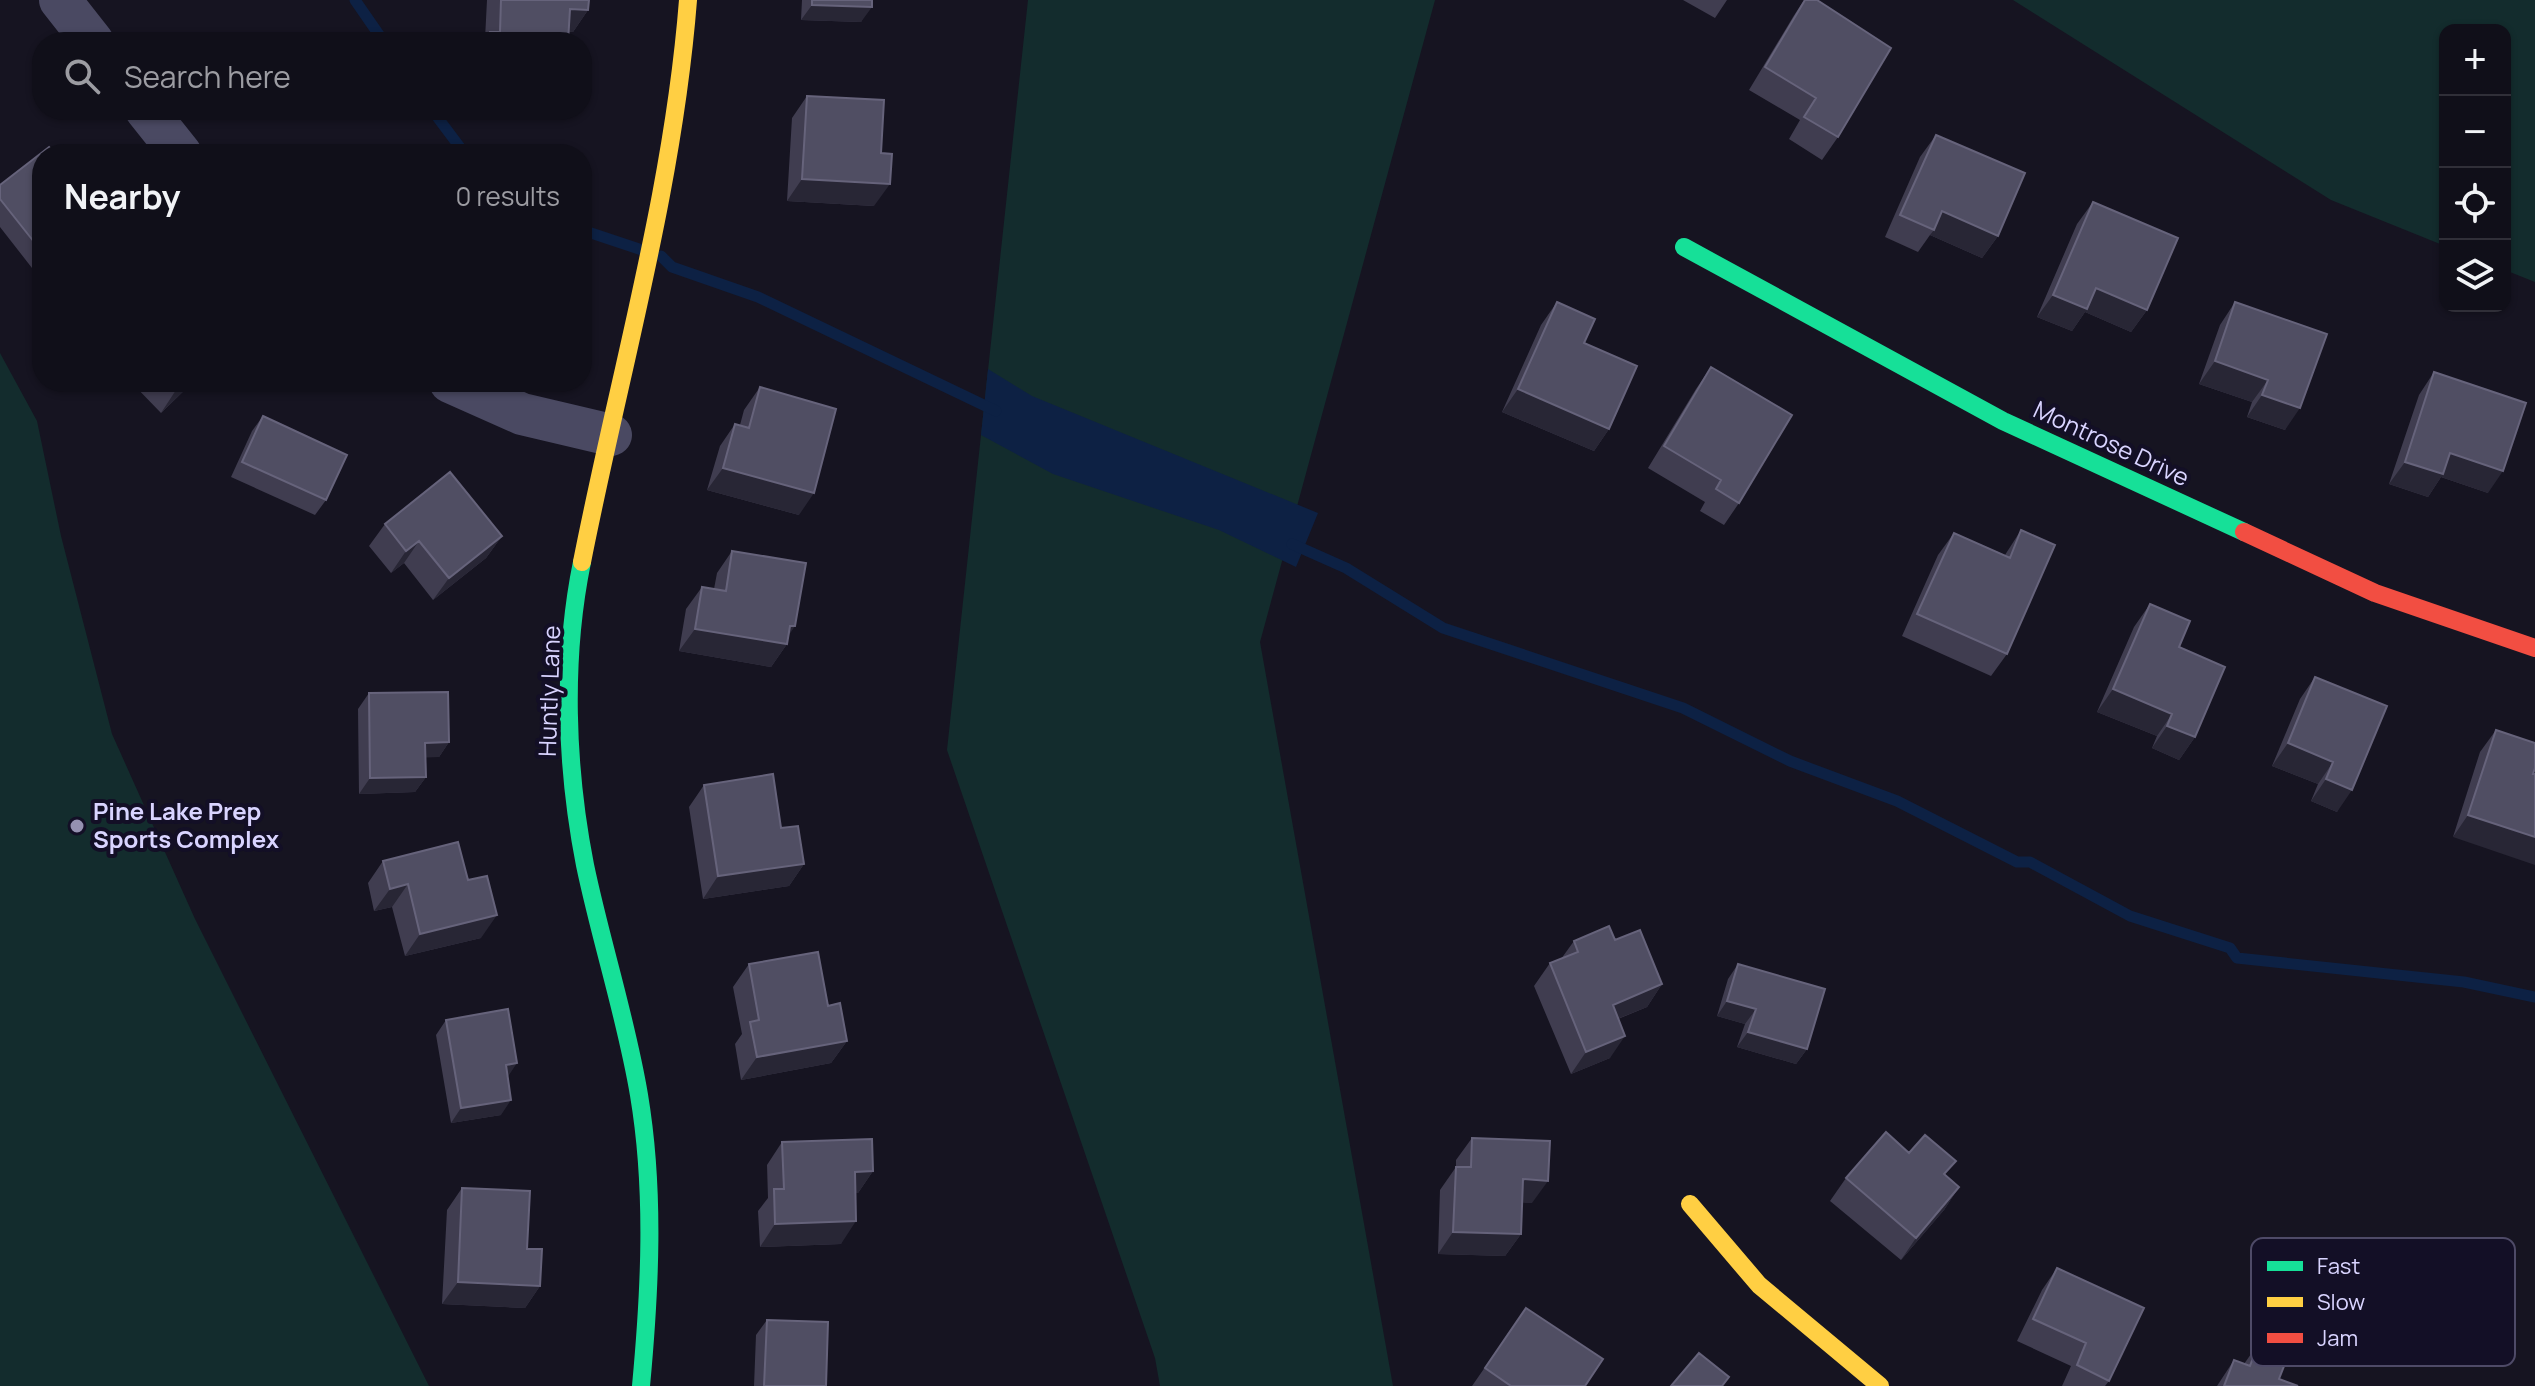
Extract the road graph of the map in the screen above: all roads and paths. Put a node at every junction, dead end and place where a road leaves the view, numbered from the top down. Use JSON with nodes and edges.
{"nodes":[{"id":1,"x":60,"y":0,"type":"edge"},
{"id":2,"x":688,"y":0,"type":"edge"},
{"id":3,"x":85,"y":32,"type":"edge"},
{"id":4,"x":154,"y":120,"type":"edge"},
{"id":5,"x":173,"y":144,"type":"edge"},
{"id":6,"x":1684,"y":247,"type":"dead end"},
{"id":7,"x":472,"y":392,"type":"edge"},
{"id":8,"x":611,"y":435,"type":"junction"},
{"id":9,"x":2535,"y":648,"type":"edge"},
{"id":10,"x":1690,"y":1204,"type":"dead end"},
{"id":11,"x":641,"y":1386,"type":"edge"},
{"id":12,"x":1880,"y":1386,"type":"edge"}],
"edges":[{"from":1,"to":3,"type":"street"},
{"from":2,"to":8,"type":"street","name":"Huntly Lane"},
{"from":4,"to":5,"type":"street"},
{"from":6,"to":9,"type":"street","name":"Montrose Drive"},
{"from":7,"to":8,"type":"street"},
{"from":8,"to":11,"type":"street","name":"Huntly Lane"},
{"from":10,"to":12,"type":"street"}]}
